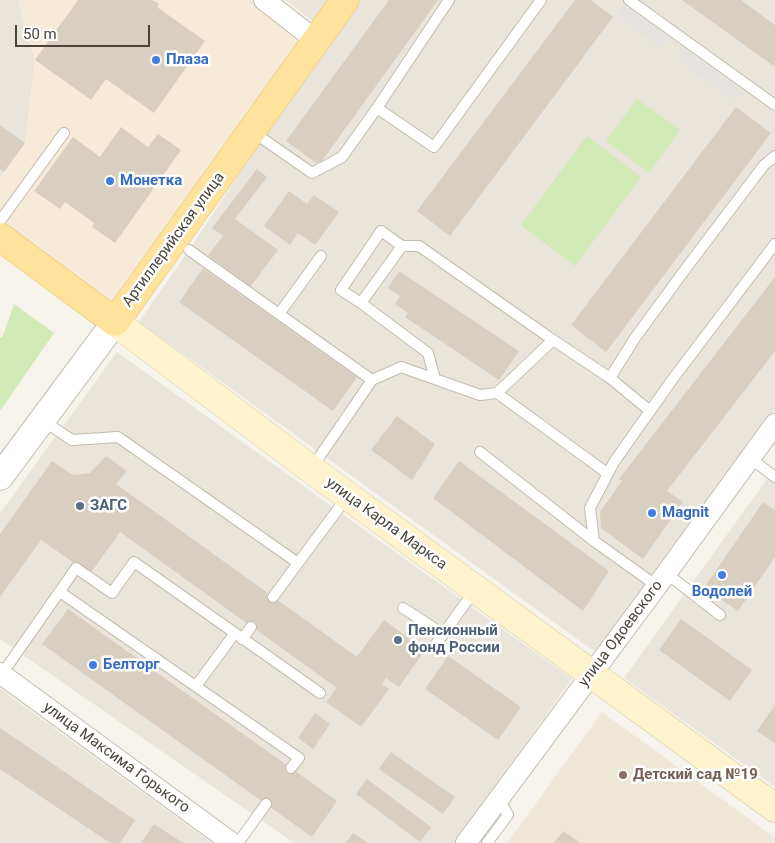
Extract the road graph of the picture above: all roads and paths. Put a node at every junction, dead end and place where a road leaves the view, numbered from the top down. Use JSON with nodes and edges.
{"nodes":[{"id":1,"x":264,"y":0,"type":"edge"},
{"id":2,"x":345,"y":0,"type":"edge"},
{"id":3,"x":449,"y":0,"type":"edge"},
{"id":4,"x":541,"y":0,"type":"edge"},
{"id":5,"x":629,"y":0,"type":"edge"},
{"id":6,"x":317,"y":41,"type":"junction"},
{"id":7,"x":775,"y":105,"type":"edge"},
{"id":8,"x":377,"y":108,"type":"junction"},
{"id":9,"x":252,"y":131,"type":"junction"},
{"id":10,"x":64,"y":133,"type":"dead end"},
{"id":11,"x":775,"y":156,"type":"edge"},
{"id":12,"x":0,"y":221,"type":"edge"},
{"id":13,"x":0,"y":237,"type":"edge"},
{"id":14,"x":775,"y":244,"type":"edge"},
{"id":15,"x":402,"y":246,"type":"junction"},
{"id":16,"x":189,"y":250,"type":"dead end"},
{"id":17,"x":321,"y":256,"type":"dead end"},
{"id":18,"x":361,"y":303,"type":"junction"},
{"id":19,"x":279,"y":314,"type":"junction"},
{"id":20,"x":115,"y":322,"type":"junction"},
{"id":21,"x":553,"y":340,"type":"junction"},
{"id":22,"x":610,"y":378,"type":"junction"},
{"id":23,"x":435,"y":379,"type":"junction"},
{"id":24,"x":372,"y":380,"type":"junction"},
{"id":25,"x":497,"y":393,"type":"junction"},
{"id":26,"x":650,"y":411,"type":"junction"},
{"id":27,"x":42,"y":420,"type":"junction"},
{"id":28,"x":775,"y":424,"type":"edge"},
{"id":29,"x":480,"y":452,"type":"dead end"},
{"id":30,"x":750,"y":458,"type":"junction"},
{"id":31,"x":311,"y":469,"type":"junction"},
{"id":32,"x":607,"y":474,"type":"junction"},
{"id":33,"x":0,"y":477,"type":"edge"},
{"id":34,"x":775,"y":477,"type":"edge"},
{"id":35,"x":348,"y":496,"type":"junction"},
{"id":36,"x":594,"y":541,"type":"junction"},
{"id":37,"x":298,"y":563,"type":"junction"},
{"id":38,"x":662,"y":580,"type":"junction"},
{"id":39,"x":475,"y":589,"type":"junction"},
{"id":40,"x":60,"y":592,"type":"junction"},
{"id":41,"x":273,"y":597,"type":"dead end"},
{"id":42,"x":403,"y":608,"type":"dead end"},
{"id":43,"x":720,"y":615,"type":"dead end"},
{"id":44,"x":251,"y":627,"type":"dead end"},
{"id":45,"x":443,"y":634,"type":"junction"},
{"id":46,"x":239,"y":636,"type":"junction"},
{"id":47,"x":433,"y":648,"type":"dead end"},
{"id":48,"x":592,"y":673,"type":"junction"},
{"id":49,"x":1,"y":674,"type":"edge"},
{"id":50,"x":196,"y":686,"type":"junction"},
{"id":51,"x":320,"y":694,"type":"dead end"},
{"id":52,"x":291,"y":768,"type":"dead end"},
{"id":53,"x":499,"y":799,"type":"junction"},
{"id":54,"x":266,"y":804,"type":"dead end"},
{"id":55,"x":775,"y":808,"type":"edge"},
{"id":56,"x":232,"y":843,"type":"edge"},
{"id":57,"x":238,"y":843,"type":"edge"},
{"id":58,"x":466,"y":843,"type":"edge"},
{"id":59,"x":487,"y":843,"type":"edge"}],
"edges":[{"from":1,"to":6,"type":"street"},
{"from":2,"to":6,"type":"main road","name":"Артиллерийская улица"},
{"from":3,"to":8,"type":"lane"},
{"from":4,"to":8,"type":"lane"},
{"from":5,"to":7,"type":"lane"},
{"from":6,"to":9,"type":"main road","name":"Артиллерийская улица"},
{"from":8,"to":9,"type":"lane"},
{"from":9,"to":20,"type":"main road","name":"Артиллерийская улица"},
{"from":10,"to":12,"type":"lane"},
{"from":11,"to":22,"type":"lane"},
{"from":13,"to":20,"type":"main road","name":"улица Карла Маркса"},
{"from":14,"to":26,"type":"lane"},
{"from":15,"to":18,"type":"lane"},
{"from":15,"to":18,"type":"lane"},
{"from":15,"to":21,"type":"lane"},
{"from":16,"to":19,"type":"lane"},
{"from":17,"to":19,"type":"lane"},
{"from":18,"to":23,"type":"lane"},
{"from":19,"to":24,"type":"lane"},
{"from":20,"to":27,"type":"street","name":"Артиллерийская улица"},
{"from":20,"to":31,"type":"main road","name":"улица Карла Маркса"},
{"from":21,"to":22,"type":"lane"},
{"from":21,"to":25,"type":"lane"},
{"from":22,"to":26,"type":"lane"},
{"from":23,"to":24,"type":"lane"},
{"from":23,"to":25,"type":"lane"},
{"from":24,"to":31,"type":"lane"},
{"from":25,"to":32,"type":"lane"},
{"from":26,"to":32,"type":"lane"},
{"from":27,"to":33,"type":"street","name":"Артиллерийская улица"},
{"from":27,"to":37,"type":"lane"},
{"from":28,"to":30,"type":"street","name":"улица Одоевского"},
{"from":29,"to":36,"type":"lane"},
{"from":30,"to":34,"type":"lane"},
{"from":30,"to":38,"type":"street","name":"улица Одоевского"},
{"from":31,"to":35,"type":"main road","name":"улица Карла Маркса"},
{"from":32,"to":36,"type":"lane"},
{"from":35,"to":37,"type":"lane"},
{"from":35,"to":39,"type":"main road","name":"улица Карла Маркса"},
{"from":36,"to":38,"type":"lane"},
{"from":37,"to":41,"type":"lane"},
{"from":38,"to":43,"type":"lane"},
{"from":38,"to":48,"type":"street","name":"улица Одоевского"},
{"from":39,"to":45,"type":"lane"},
{"from":39,"to":48,"type":"main road","name":"улица Карла Маркса"},
{"from":40,"to":46,"type":"lane"},
{"from":40,"to":49,"type":"lane"},
{"from":40,"to":50,"type":"lane"},
{"from":42,"to":45,"type":"lane"},
{"from":44,"to":46,"type":"lane"},
{"from":45,"to":47,"type":"lane"},
{"from":46,"to":50,"type":"lane"},
{"from":46,"to":51,"type":"lane"},
{"from":48,"to":53,"type":"street","name":"улица Одоевского"},
{"from":48,"to":55,"type":"main road","name":"улица Карла Маркса"},
{"from":49,"to":56,"type":"street","name":"улица Максима Горького"},
{"from":50,"to":52,"type":"lane"},
{"from":53,"to":58,"type":"street","name":"улица Одоевского"},
{"from":53,"to":59,"type":"lane"},
{"from":54,"to":57,"type":"lane"}]}
